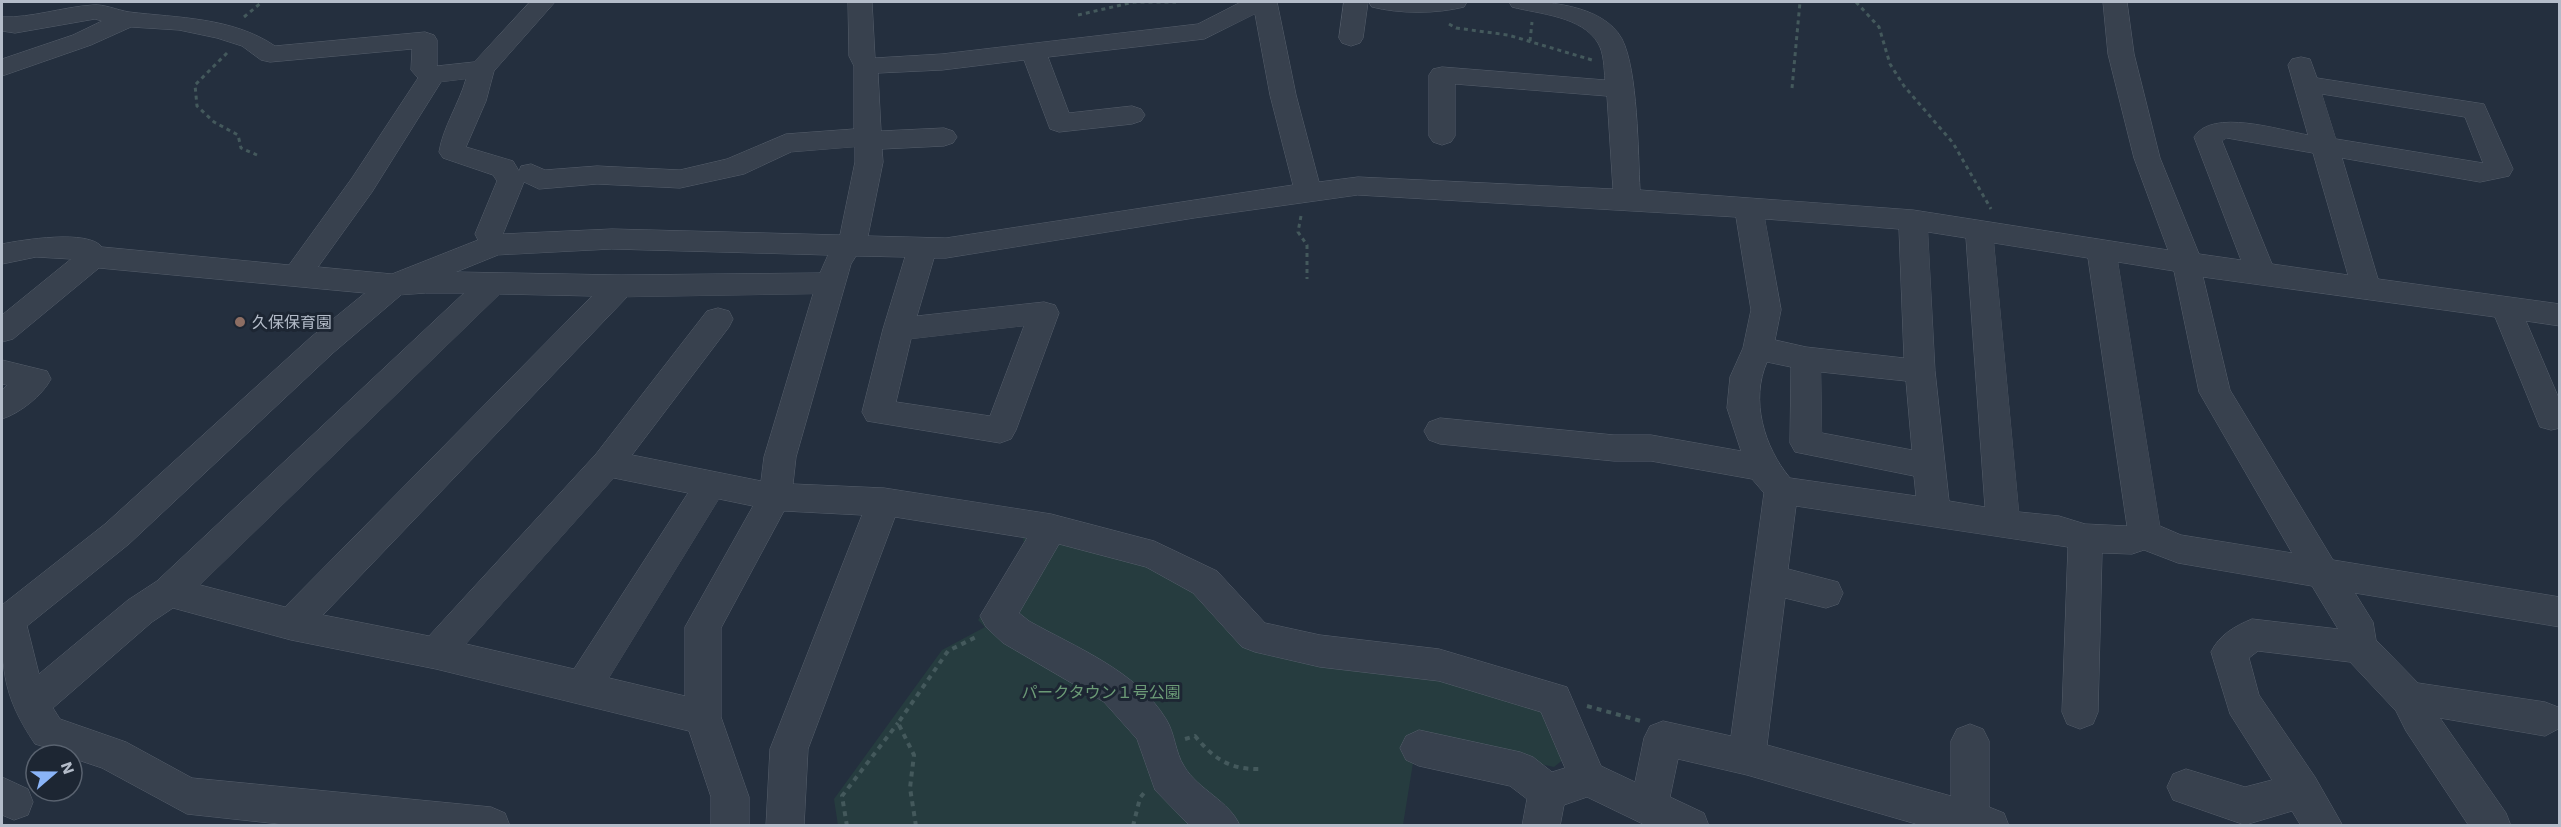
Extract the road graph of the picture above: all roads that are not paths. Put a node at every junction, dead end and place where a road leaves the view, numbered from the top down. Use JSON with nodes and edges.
{"nodes":[{"id":1,"x":543,"y":2,"type":"edge"},
{"id":2,"x":860,"y":2,"type":"edge"},
{"id":3,"x":1259,"y":2,"type":"edge"},
{"id":4,"x":1265,"y":2,"type":"edge"},
{"id":5,"x":1356,"y":2,"type":"edge"},
{"id":6,"x":1381,"y":2,"type":"edge"},
{"id":7,"x":1455,"y":2,"type":"edge"},
{"id":8,"x":1521,"y":2,"type":"edge"},
{"id":9,"x":2115,"y":2,"type":"edge"},
{"id":10,"x":128,"y":19,"type":"junction"},
{"id":11,"x":2,"y":24,"type":"edge"},
{"id":12,"x":1351,"y":38,"type":"dead end"},
{"id":13,"x":1034,"y":52,"type":"junction"},
{"id":14,"x":867,"y":66,"type":"junction"},
{"id":15,"x":2,"y":68,"type":"edge"},
{"id":16,"x":482,"y":69,"type":"junction"},
{"id":17,"x":433,"y":75,"type":"junction"},
{"id":18,"x":1619,"y":88,"type":"junction"},
{"id":19,"x":1132,"y":115,"type":"dead end"},
{"id":20,"x":1442,"y":136,"type":"dead end"},
{"id":21,"x":944,"y":137,"type":"dead end"},
{"id":22,"x":868,"y":140,"type":"junction"},
{"id":23,"x":2325,"y":147,"type":"junction"},
{"id":24,"x":527,"y":170,"type":"junction"},
{"id":25,"x":1300,"y":193,"type":"junction"},
{"id":26,"x":1628,"y":199,"type":"junction"},
{"id":27,"x":1749,"y":208,"type":"junction"},
{"id":28,"x":1913,"y":220,"type":"junction"},
{"id":29,"x":1990,"y":231,"type":"junction"},
{"id":30,"x":495,"y":245,"type":"junction"},
{"id":31,"x":848,"y":247,"type":"junction"},
{"id":32,"x":2101,"y":248,"type":"junction"},
{"id":33,"x":922,"y":249,"type":"junction"},
{"id":34,"x":2,"y":254,"type":"edge"},
{"id":35,"x":93,"y":257,"type":"junction"},
{"id":36,"x":2188,"y":263,"type":"junction"},
{"id":37,"x":2261,"y":273,"type":"junction"},
{"id":38,"x":296,"y":276,"type":"junction"},
{"id":39,"x":832,"y":283,"type":"junction"},
{"id":40,"x":492,"y":284,"type":"junction"},
{"id":41,"x":394,"y":285,"type":"junction"},
{"id":42,"x":620,"y":286,"type":"junction"},
{"id":43,"x":2366,"y":288,"type":"junction"},
{"id":44,"x":2506,"y":308,"type":"junction"},
{"id":45,"x":2556,"y":318,"type":"edge"},
{"id":46,"x":718,"y":319,"type":"dead end"},
{"id":47,"x":898,"y":329,"type":"junction"},
{"id":48,"x":2,"y":331,"type":"edge"},
{"id":49,"x":1758,"y":348,"type":"junction"},
{"id":50,"x":1806,"y":359,"type":"junction"},
{"id":51,"x":1920,"y":371,"type":"junction"},
{"id":52,"x":2,"y":372,"type":"edge"},
{"id":53,"x":2,"y":407,"type":"edge"},
{"id":54,"x":2551,"y":418,"type":"dead end"},
{"id":55,"x":1440,"y":431,"type":"dead end"},
{"id":56,"x":607,"y":463,"type":"junction"},
{"id":57,"x":1929,"y":466,"type":"junction"},
{"id":58,"x":1771,"y":479,"type":"junction"},
{"id":59,"x":712,"y":483,"type":"junction"},
{"id":60,"x":775,"y":497,"type":"junction"},
{"id":61,"x":884,"y":502,"type":"junction"},
{"id":62,"x":1934,"y":512,"type":"junction"},
{"id":63,"x":2003,"y":524,"type":"junction"},
{"id":64,"x":1051,"y":528,"type":"junction"},
{"id":65,"x":2145,"y":535,"type":"junction"},
{"id":66,"x":2085,"y":538,"type":"junction"},
{"id":67,"x":2322,"y":572,"type":"junction"},
{"id":68,"x":1770,"y":580,"type":"junction"},
{"id":69,"x":169,"y":592,"type":"junction"},
{"id":70,"x":1826,"y":593,"type":"dead end"},
{"id":71,"x":2559,"y":612,"type":"edge"},
{"id":72,"x":5,"y":622,"type":"edge"},
{"id":73,"x":291,"y":624,"type":"junction"},
{"id":74,"x":2359,"y":646,"type":"junction"},
{"id":75,"x":436,"y":653,"type":"junction"},
{"id":76,"x":582,"y":688,"type":"junction"},
{"id":77,"x":2409,"y":699,"type":"junction"},
{"id":78,"x":29,"y":705,"type":"junction"},
{"id":79,"x":2080,"y":712,"type":"dead end"},
{"id":80,"x":703,"y":717,"type":"junction"},
{"id":81,"x":2545,"y":719,"type":"dead end"},
{"id":82,"x":1970,"y":741,"type":"dead end"},
{"id":83,"x":1419,"y":748,"type":"dead end"},
{"id":84,"x":1747,"y":757,"type":"junction"},
{"id":85,"x":1588,"y":779,"type":"junction"},
{"id":86,"x":2186,"y":787,"type":"dead end"},
{"id":87,"x":2302,"y":790,"type":"junction"},
{"id":88,"x":1649,"y":807,"type":"junction"},
{"id":89,"x":1544,"y":809,"type":"edge"},
{"id":90,"x":1980,"y":822,"type":"edge"},
{"id":91,"x":491,"y":825,"type":"edge"},
{"id":92,"x":730,"y":825,"type":"edge"},
{"id":93,"x":785,"y":825,"type":"edge"},
{"id":94,"x":1221,"y":825,"type":"edge"},
{"id":95,"x":1690,"y":825,"type":"edge"},
{"id":96,"x":2324,"y":825,"type":"edge"},
{"id":97,"x":2493,"y":825,"type":"edge"}],
"edges":[{"from":1,"to":16,"type":"street"},
{"from":2,"to":14,"type":"street"},
{"from":3,"to":13,"type":"street"},
{"from":4,"to":25,"type":"street"},
{"from":5,"to":12,"type":"street"},
{"from":6,"to":7,"type":"street"},
{"from":8,"to":18,"type":"street"},
{"from":9,"to":36,"type":"street"},
{"from":10,"to":11,"type":"street"},
{"from":10,"to":15,"type":"street"},
{"from":10,"to":17,"type":"street"},
{"from":13,"to":14,"type":"street"},
{"from":13,"to":19,"type":"street"},
{"from":14,"to":22,"type":"street"},
{"from":16,"to":17,"type":"street"},
{"from":16,"to":24,"type":"street"},
{"from":17,"to":38,"type":"street"},
{"from":18,"to":20,"type":"street"},
{"from":18,"to":26,"type":"street"},
{"from":21,"to":22,"type":"street"},
{"from":22,"to":24,"type":"street"},
{"from":22,"to":31,"type":"street"},
{"from":23,"to":23,"type":"street"},
{"from":23,"to":37,"type":"street"},
{"from":23,"to":43,"type":"street"},
{"from":24,"to":30,"type":"street"},
{"from":25,"to":26,"type":"street"},
{"from":25,"to":33,"type":"street"},
{"from":26,"to":27,"type":"street"},
{"from":27,"to":28,"type":"street"},
{"from":27,"to":49,"type":"street"},
{"from":28,"to":29,"type":"street"},
{"from":28,"to":51,"type":"street"},
{"from":29,"to":32,"type":"street"},
{"from":29,"to":63,"type":"street"},
{"from":30,"to":31,"type":"street"},
{"from":30,"to":41,"type":"street"},
{"from":31,"to":33,"type":"street"},
{"from":31,"to":39,"type":"street"},
{"from":32,"to":36,"type":"street"},
{"from":32,"to":65,"type":"street"},
{"from":33,"to":47,"type":"street"},
{"from":34,"to":35,"type":"street"},
{"from":35,"to":38,"type":"street"},
{"from":35,"to":48,"type":"street"},
{"from":36,"to":37,"type":"street"},
{"from":36,"to":67,"type":"street"},
{"from":37,"to":43,"type":"street"},
{"from":38,"to":41,"type":"street"},
{"from":39,"to":42,"type":"street"},
{"from":39,"to":60,"type":"street"},
{"from":40,"to":41,"type":"street"},
{"from":40,"to":42,"type":"street"},
{"from":40,"to":69,"type":"street"},
{"from":41,"to":72,"type":"street"},
{"from":42,"to":73,"type":"street"},
{"from":43,"to":44,"type":"street"},
{"from":44,"to":45,"type":"street"},
{"from":44,"to":54,"type":"street"},
{"from":46,"to":56,"type":"street"},
{"from":47,"to":47,"type":"street"},
{"from":49,"to":50,"type":"street"},
{"from":49,"to":58,"type":"street"},
{"from":50,"to":51,"type":"street"},
{"from":50,"to":57,"type":"street"},
{"from":51,"to":57,"type":"street"},
{"from":52,"to":53,"type":"street"},
{"from":55,"to":58,"type":"street"},
{"from":56,"to":59,"type":"street"},
{"from":56,"to":75,"type":"street"},
{"from":57,"to":62,"type":"street"},
{"from":58,"to":62,"type":"street"},
{"from":58,"to":68,"type":"street"},
{"from":59,"to":60,"type":"street"},
{"from":59,"to":76,"type":"street"},
{"from":60,"to":61,"type":"street"},
{"from":60,"to":80,"type":"street"},
{"from":61,"to":64,"type":"street"},
{"from":61,"to":93,"type":"street"},
{"from":62,"to":63,"type":"street"},
{"from":63,"to":66,"type":"street"},
{"from":64,"to":85,"type":"street"},
{"from":64,"to":94,"type":"street"},
{"from":65,"to":66,"type":"street"},
{"from":65,"to":67,"type":"street"},
{"from":66,"to":79,"type":"street"},
{"from":67,"to":71,"type":"street"},
{"from":67,"to":74,"type":"street"},
{"from":68,"to":70,"type":"street"},
{"from":68,"to":84,"type":"street"},
{"from":69,"to":73,"type":"street"},
{"from":69,"to":78,"type":"street"},
{"from":72,"to":78,"type":"street"},
{"from":73,"to":75,"type":"street"},
{"from":74,"to":77,"type":"street"},
{"from":74,"to":87,"type":"street"},
{"from":75,"to":76,"type":"street"},
{"from":76,"to":80,"type":"street"},
{"from":77,"to":81,"type":"street"},
{"from":77,"to":97,"type":"street"},
{"from":78,"to":91,"type":"street"},
{"from":80,"to":92,"type":"street"},
{"from":82,"to":90,"type":"street"},
{"from":83,"to":89,"type":"street"},
{"from":84,"to":88,"type":"street"},
{"from":84,"to":90,"type":"street"},
{"from":85,"to":88,"type":"street"},
{"from":85,"to":89,"type":"street"},
{"from":86,"to":87,"type":"street"},
{"from":87,"to":96,"type":"street"},
{"from":88,"to":95,"type":"street"}]}
